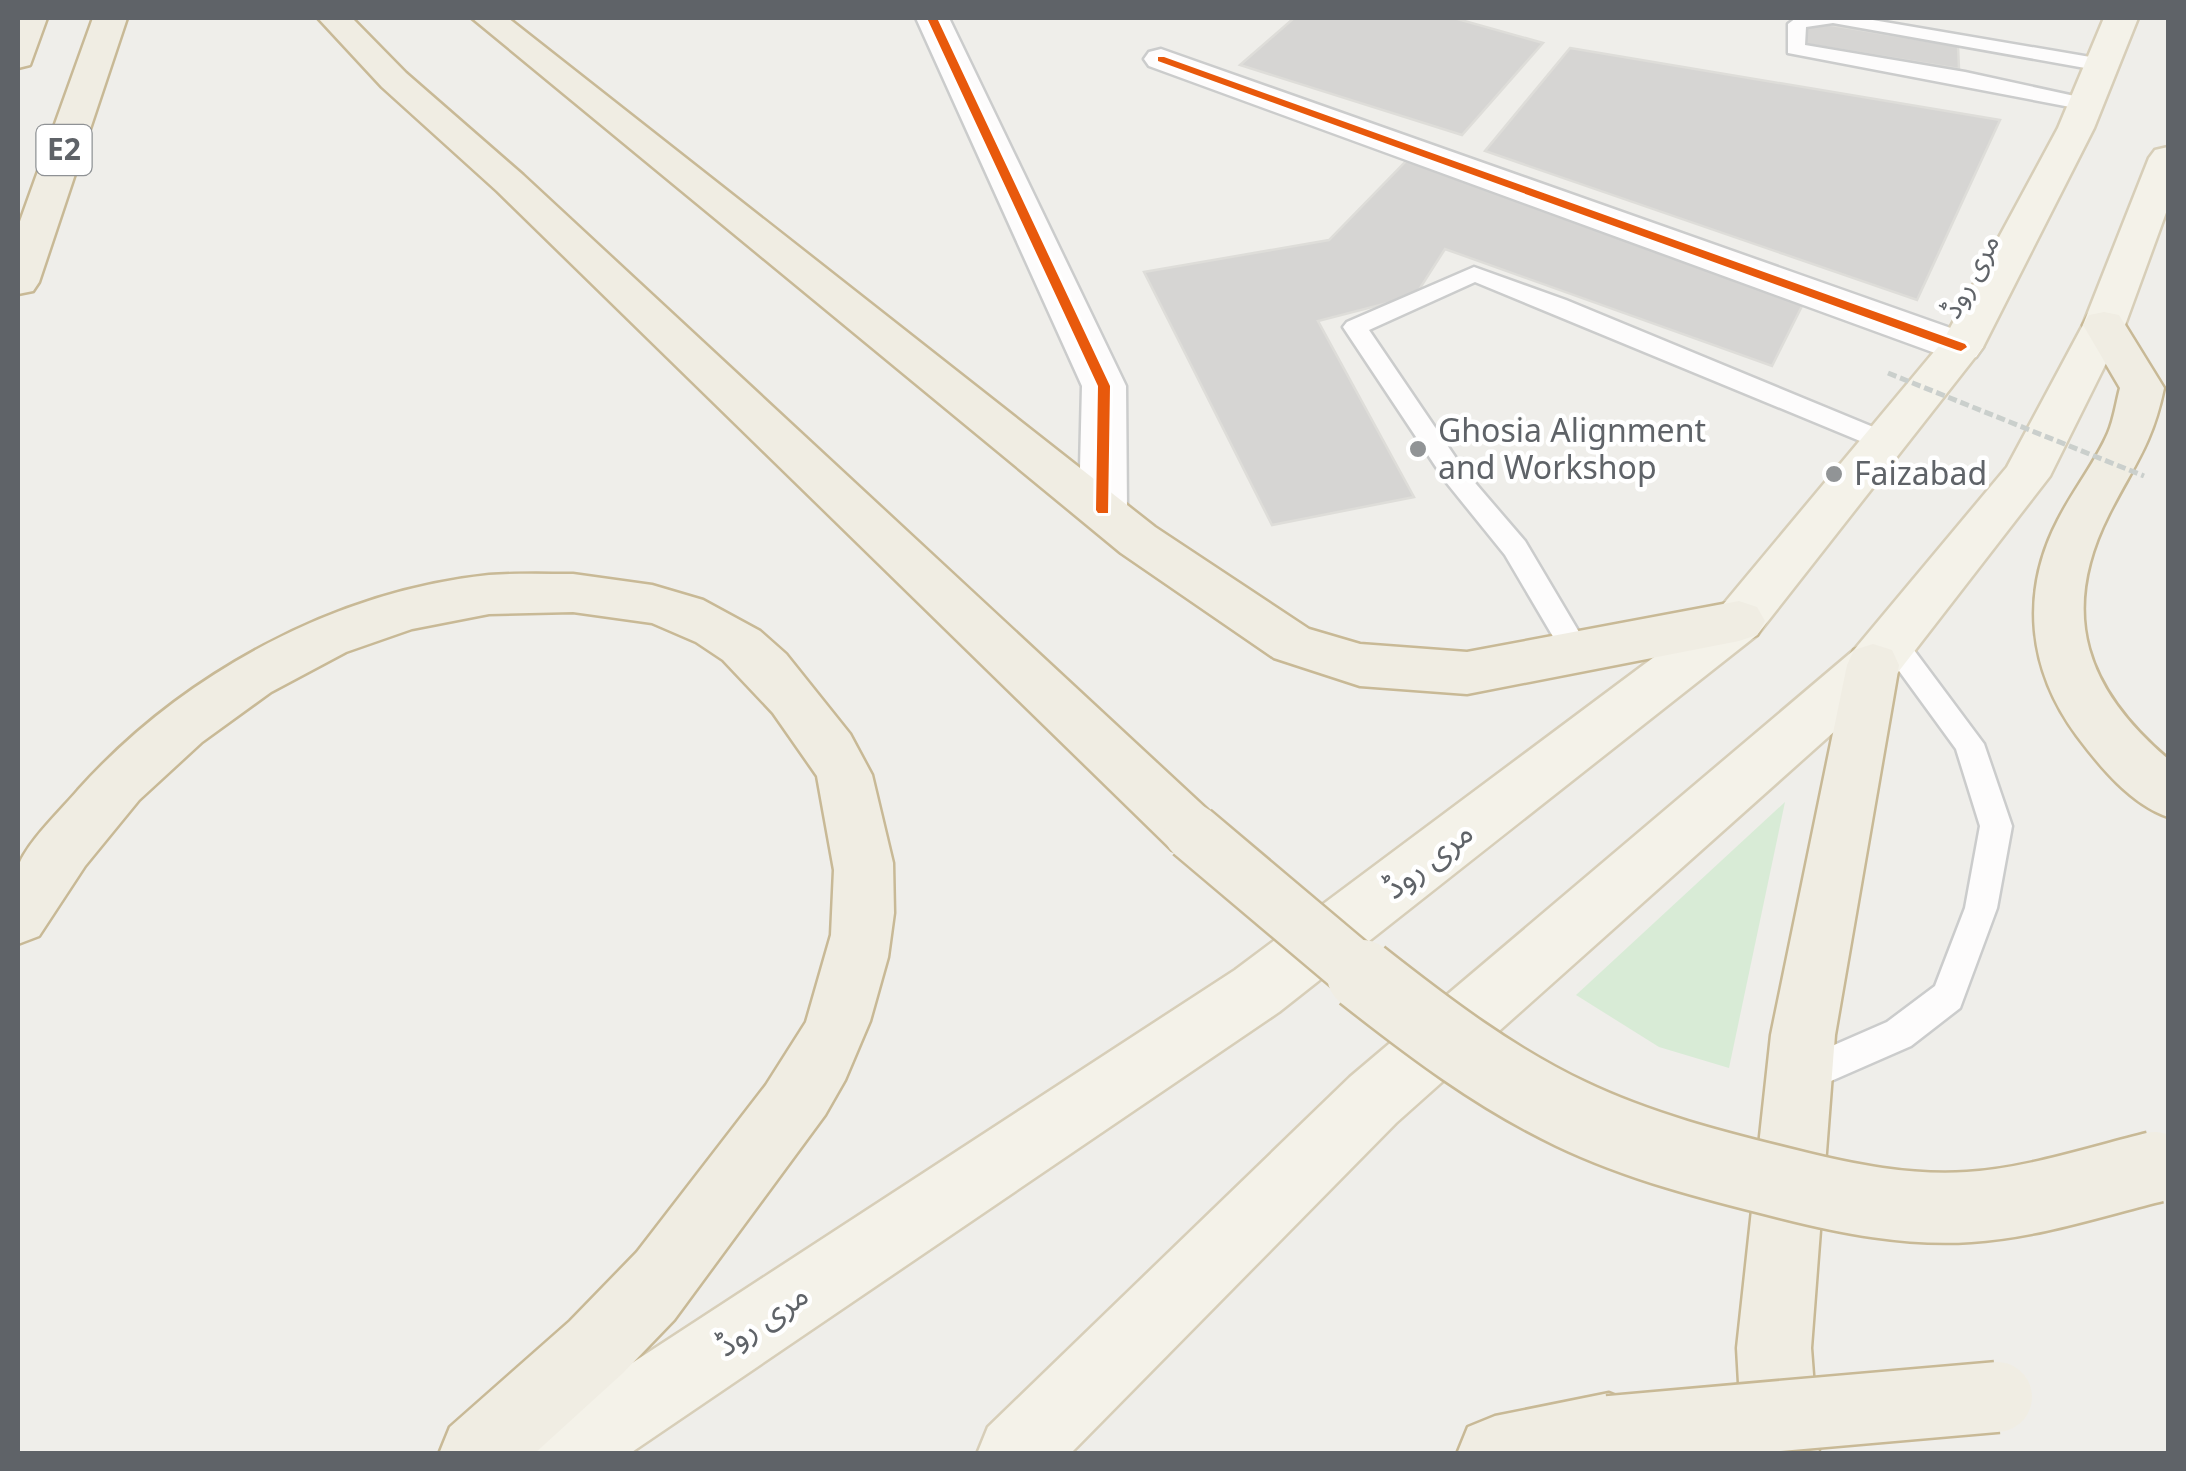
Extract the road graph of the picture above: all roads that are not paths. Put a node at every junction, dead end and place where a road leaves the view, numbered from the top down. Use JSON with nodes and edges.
{"nodes":[{"id":1,"x":30,"y":18,"type":"edge"},
{"id":2,"x":110,"y":18,"type":"edge"},
{"id":3,"x":334,"y":18,"type":"edge"},
{"id":4,"x":488,"y":18,"type":"edge"},
{"id":5,"x":932,"y":18,"type":"edge"},
{"id":6,"x":2120,"y":18,"type":"edge"},
{"id":7,"x":18,"y":58,"type":"edge"},
{"id":8,"x":1161,"y":59,"type":"dead end"},
{"id":9,"x":2102,"y":65,"type":"junction"},
{"id":10,"x":2086,"y":104,"type":"junction"},
{"id":11,"x":2168,"y":158,"type":"edge"},
{"id":12,"x":2158,"y":217,"type":"edge"},
{"id":13,"x":18,"y":282,"type":"edge"},
{"id":14,"x":2104,"y":325,"type":"junction"},
{"id":15,"x":1961,"y":348,"type":"junction"},
{"id":16,"x":1886,"y":442,"type":"junction"},
{"id":17,"x":1103,"y":510,"type":"junction"},
{"id":18,"x":1739,"y":621,"type":"junction"},
{"id":19,"x":1882,"y":653,"type":"junction"},
{"id":20,"x":1578,"y":654,"type":"junction"},
{"id":21,"x":2168,"y":793,"type":"edge"},
{"id":22,"x":18,"y":917,"type":"edge"},
{"id":23,"x":1800,"y":1078,"type":"junction"},
{"id":24,"x":2155,"y":1167,"type":"dead end"},
{"id":25,"x":1997,"y":1397,"type":"dead end"},
{"id":26,"x":476,"y":1454,"type":"edge"},
{"id":27,"x":562,"y":1454,"type":"edge"},
{"id":28,"x":1014,"y":1454,"type":"edge"},
{"id":29,"x":1496,"y":1454,"type":"edge"},
{"id":30,"x":1781,"y":1454,"type":"edge"}],
"edges":[{"from":1,"to":7,"type":"highway"},
{"from":2,"to":13,"type":"highway","number":"E2"},
{"from":3,"to":24,"type":"highway","bridge":true},
{"from":4,"to":17,"type":"highway"},
{"from":5,"to":17,"type":"street"},
{"from":6,"to":9,"type":"main road","name":"مری روڈ"},
{"from":8,"to":15,"type":"street"},
{"from":9,"to":10,"type":"main road","name":"مری روڈ"},
{"from":9,"to":10,"type":"lane"},
{"from":10,"to":15,"type":"main road","name":"مری روڈ"},
{"from":11,"to":12,"type":"main road"},
{"from":12,"to":14,"type":"main road"},
{"from":14,"to":19,"type":"main road"},
{"from":14,"to":21,"type":"highway"},
{"from":15,"to":16,"type":"main road","name":"مری روڈ"},
{"from":16,"to":18,"type":"main road","name":"مری روڈ"},
{"from":16,"to":20,"type":"lane"},
{"from":17,"to":20,"type":"highway"},
{"from":18,"to":20,"type":"highway"},
{"from":18,"to":27,"type":"main road","name":"مری روڈ"},
{"from":19,"to":23,"type":"highway"},
{"from":19,"to":23,"type":"lane"},
{"from":19,"to":28,"type":"main road"},
{"from":22,"to":26,"type":"highway"},
{"from":23,"to":30,"type":"highway"},
{"from":25,"to":29,"type":"highway","bridge":true}]}
